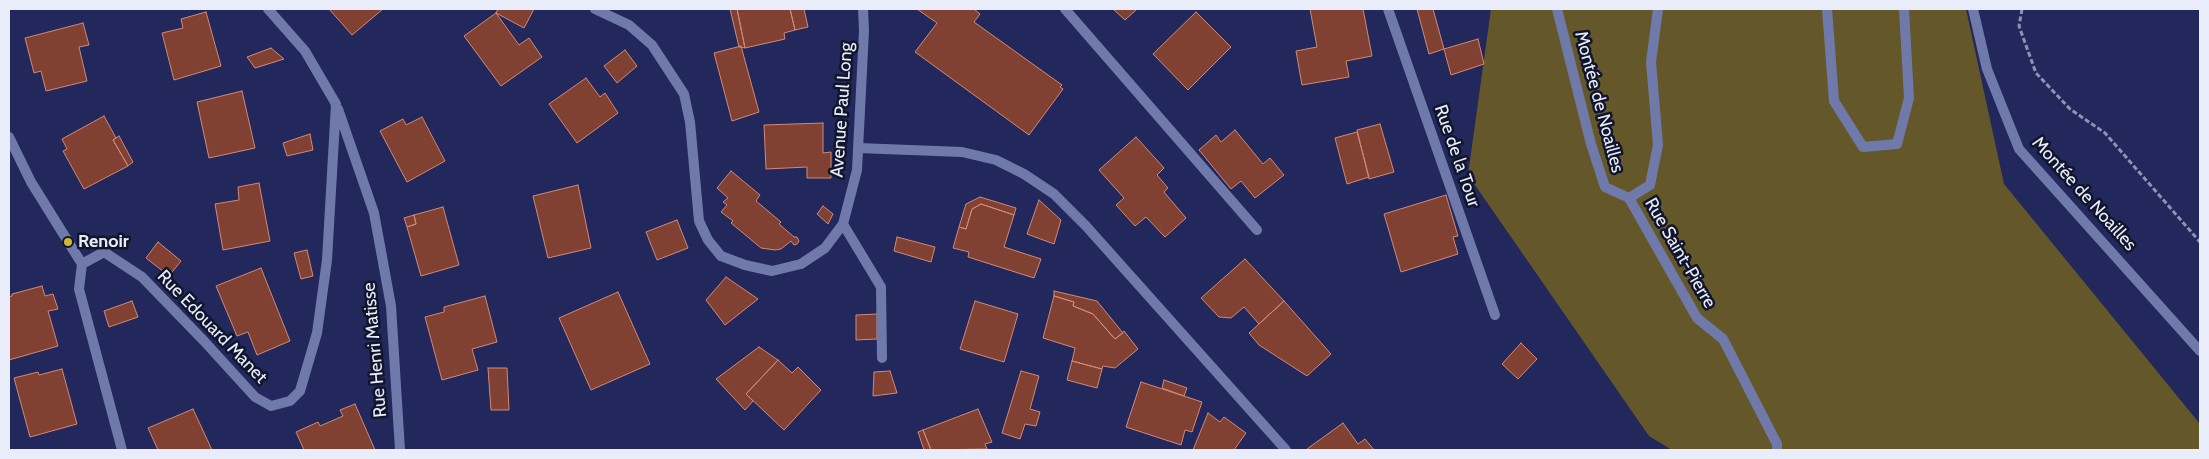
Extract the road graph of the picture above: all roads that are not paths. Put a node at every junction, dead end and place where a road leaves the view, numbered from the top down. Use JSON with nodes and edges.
{"nodes":[{"id":1,"x":268,"y":9,"type":"edge"},
{"id":2,"x":595,"y":9,"type":"edge"},
{"id":3,"x":862,"y":9,"type":"edge"},
{"id":4,"x":1064,"y":9,"type":"edge"},
{"id":5,"x":1388,"y":9,"type":"edge"},
{"id":6,"x":1557,"y":9,"type":"edge"},
{"id":7,"x":1658,"y":9,"type":"edge"},
{"id":8,"x":1827,"y":9,"type":"edge"},
{"id":9,"x":1904,"y":9,"type":"edge"},
{"id":10,"x":1973,"y":9,"type":"edge"},
{"id":11,"x":336,"y":104,"type":"junction"},
{"id":12,"x":9,"y":137,"type":"edge"},
{"id":13,"x":858,"y":148,"type":"junction"},
{"id":14,"x":1629,"y":198,"type":"junction"},
{"id":15,"x":843,"y":224,"type":"junction"},
{"id":16,"x":1257,"y":230,"type":"dead end"},
{"id":17,"x":82,"y":264,"type":"junction"},
{"id":18,"x":1495,"y":315,"type":"dead end"},
{"id":19,"x":2200,"y":351,"type":"edge"},
{"id":20,"x":882,"y":358,"type":"dead end"},
{"id":21,"x":122,"y":450,"type":"edge"},
{"id":22,"x":400,"y":450,"type":"edge"},
{"id":23,"x":1286,"y":450,"type":"edge"},
{"id":24,"x":1777,"y":450,"type":"edge"}],
"edges":[{"from":1,"to":11,"type":"street"},
{"from":2,"to":15,"type":"street","name":"Avenue Paul Long"},
{"from":3,"to":13,"type":"street","name":"Avenue Paul Long"},
{"from":4,"to":16,"type":"street"},
{"from":5,"to":18,"type":"street","name":"Rue de la Tour"},
{"from":6,"to":14,"type":"street","name":"Montée de Noailles"},
{"from":7,"to":14,"type":"street","name":"Montée de Noailles"},
{"from":8,"to":9,"type":"street"},
{"from":10,"to":19,"type":"street","name":"Montée de Noailles"},
{"from":11,"to":17,"type":"street","name":"Rue Edouard Manet"},
{"from":11,"to":22,"type":"street","name":"Rue Henri Matisse"},
{"from":12,"to":17,"type":"street"},
{"from":13,"to":15,"type":"street","name":"Avenue Paul Long"},
{"from":13,"to":23,"type":"street"},
{"from":14,"to":24,"type":"street","name":"Rue Saint-Pierre"},
{"from":15,"to":20,"type":"street"},
{"from":17,"to":21,"type":"street"}]}
